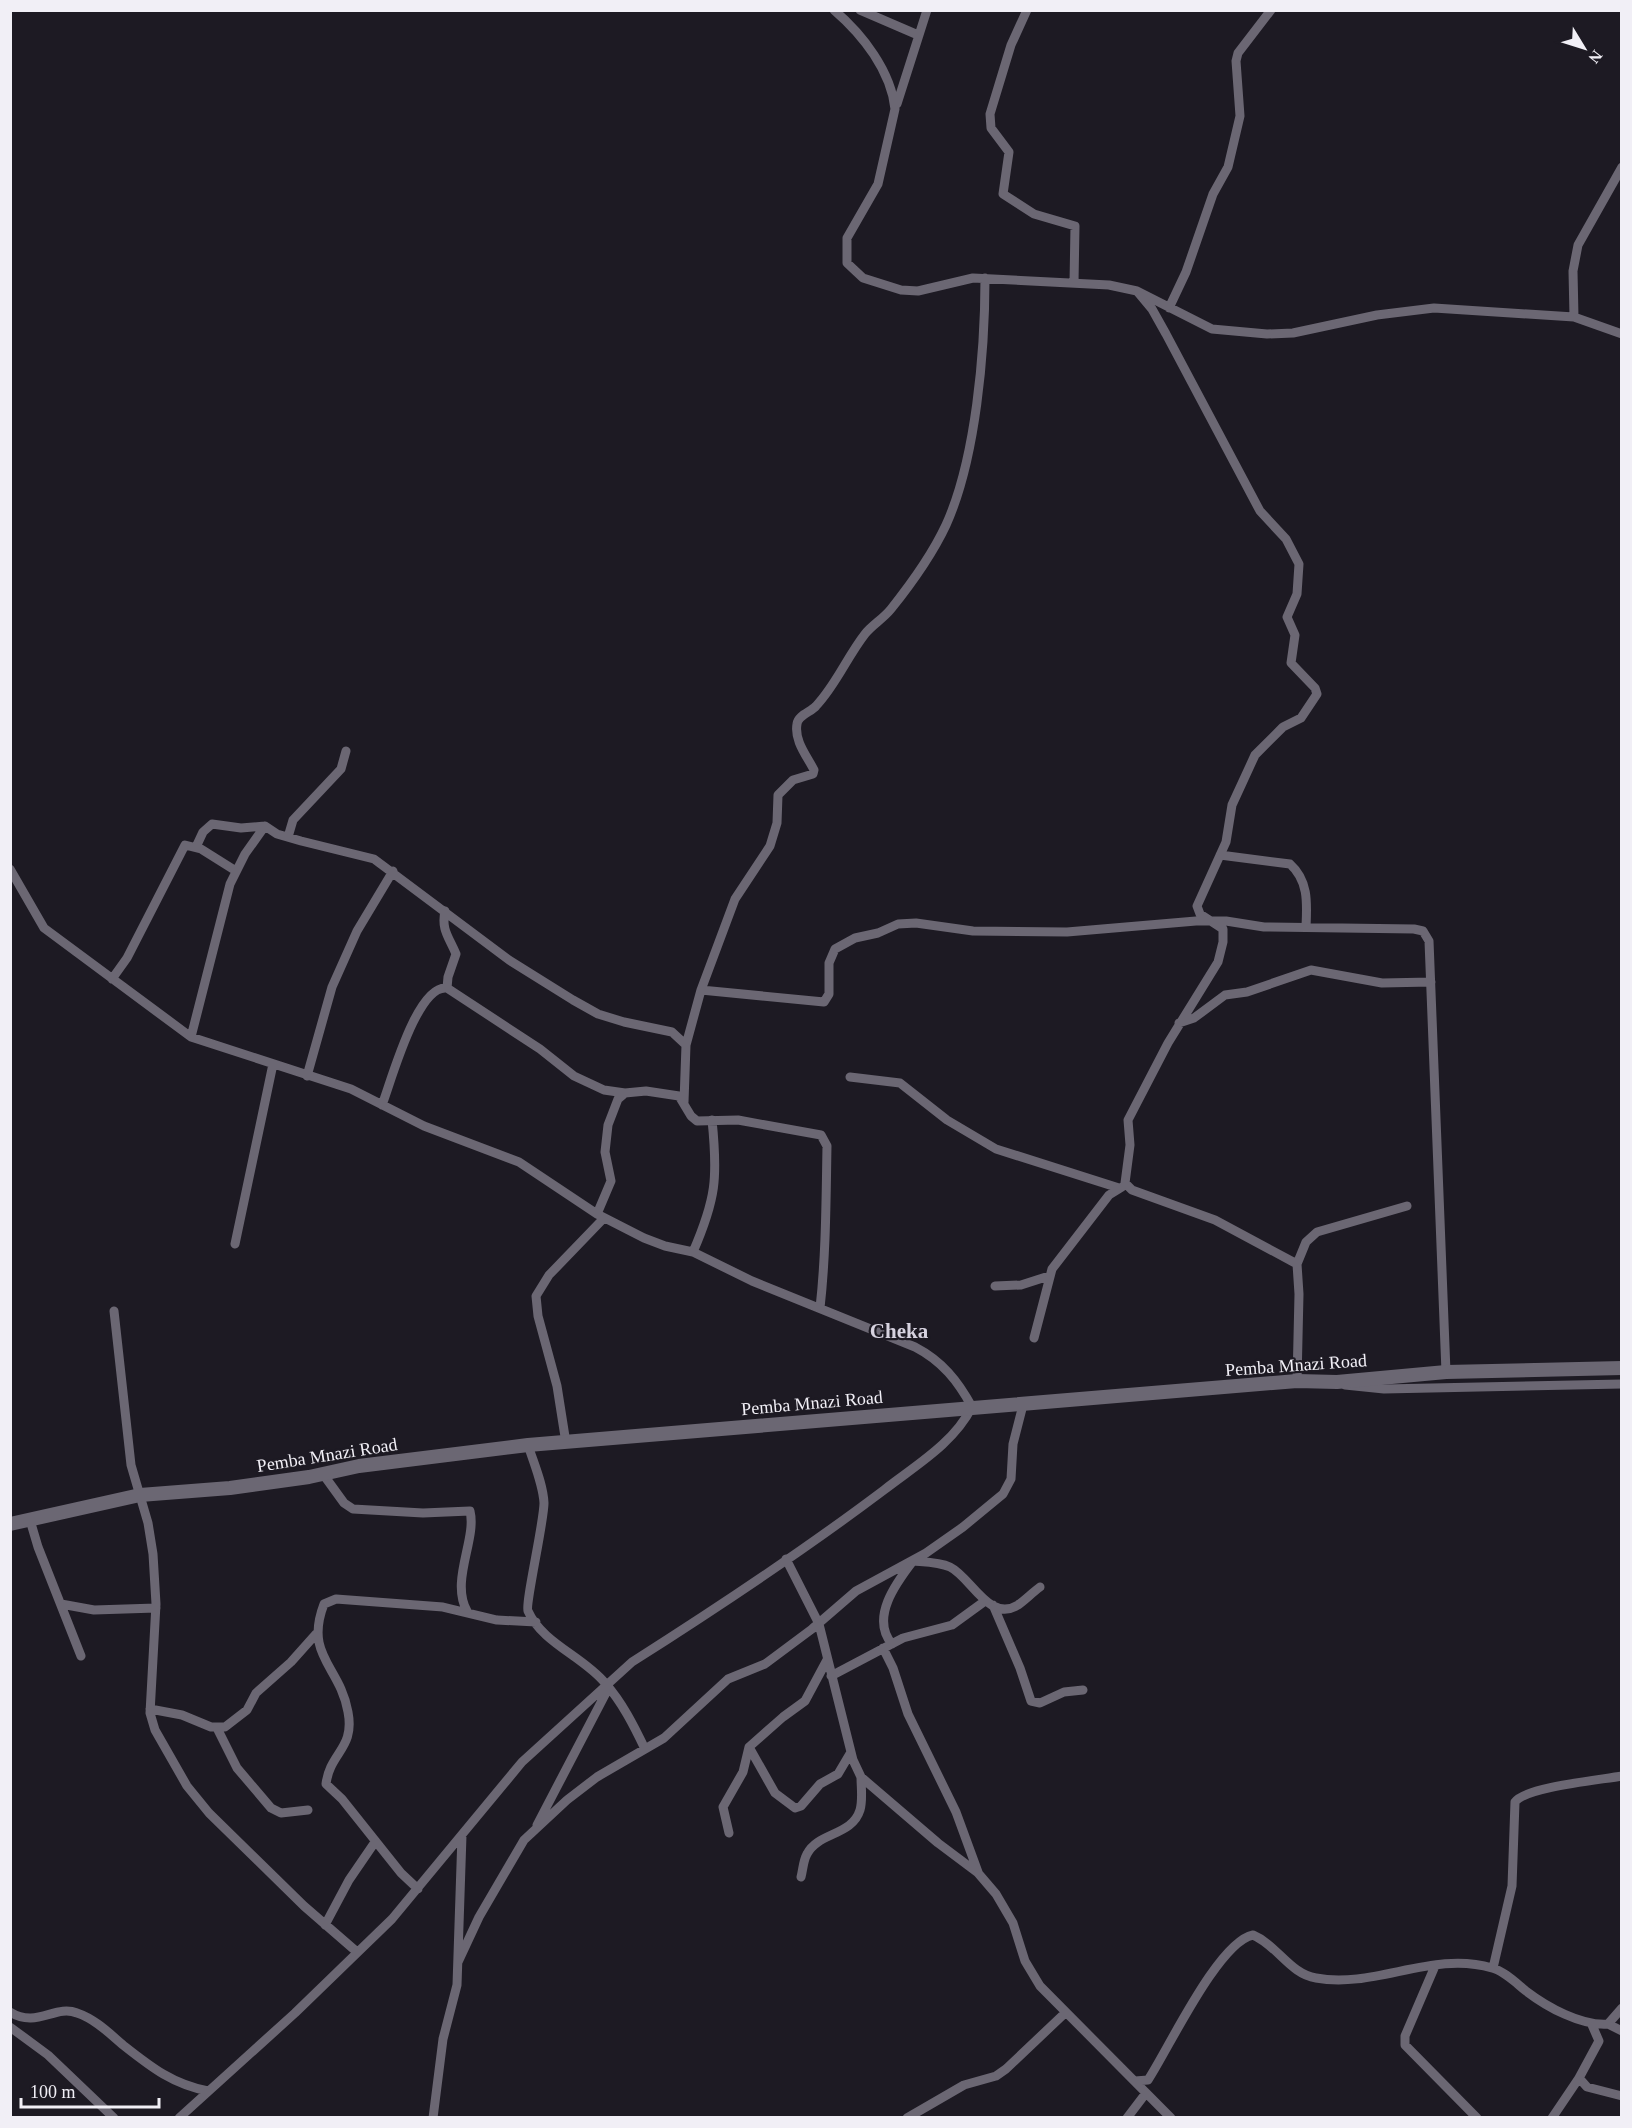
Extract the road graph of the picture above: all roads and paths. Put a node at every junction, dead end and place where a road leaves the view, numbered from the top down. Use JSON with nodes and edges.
{"nodes":[{"id":1,"x":834,"y":10,"type":"edge"},
{"id":2,"x":860,"y":10,"type":"edge"},
{"id":3,"x":927,"y":10,"type":"edge"},
{"id":4,"x":1027,"y":10,"type":"edge"},
{"id":5,"x":1271,"y":10,"type":"edge"},
{"id":6,"x":918,"y":35,"type":"junction"},
{"id":7,"x":895,"y":109,"type":"junction"},
{"id":8,"x":1622,"y":167,"type":"edge"},
{"id":9,"x":986,"y":278,"type":"junction"},
{"id":10,"x":1074,"y":283,"type":"junction"},
{"id":11,"x":1137,"y":291,"type":"junction"},
{"id":12,"x":1169,"y":308,"type":"junction"},
{"id":13,"x":1574,"y":317,"type":"junction"},
{"id":14,"x":1622,"y":334,"type":"edge"},
{"id":15,"x":346,"y":751,"type":"dead end"},
{"id":16,"x":265,"y":826,"type":"junction"},
{"id":17,"x":288,"y":837,"type":"junction"},
{"id":18,"x":196,"y":847,"type":"junction"},
{"id":19,"x":1220,"y":855,"type":"junction"},
{"id":20,"x":10,"y":869,"type":"edge"},
{"id":21,"x":236,"y":871,"type":"junction"},
{"id":22,"x":393,"y":871,"type":"junction"},
{"id":23,"x":445,"y":910,"type":"junction"},
{"id":24,"x":1215,"y":922,"type":"junction"},
{"id":25,"x":1306,"y":927,"type":"junction"},
{"id":26,"x":112,"y":979,"type":"junction"},
{"id":27,"x":1431,"y":982,"type":"junction"},
{"id":28,"x":447,"y":988,"type":"junction"},
{"id":29,"x":701,"y":990,"type":"junction"},
{"id":30,"x":1179,"y":1023,"type":"junction"},
{"id":31,"x":191,"y":1037,"type":"junction"},
{"id":32,"x":686,"y":1045,"type":"junction"},
{"id":33,"x":273,"y":1064,"type":"junction"},
{"id":34,"x":307,"y":1076,"type":"junction"},
{"id":35,"x":850,"y":1077,"type":"dead end"},
{"id":36,"x":625,"y":1093,"type":"junction"},
{"id":37,"x":684,"y":1102,"type":"junction"},
{"id":38,"x":382,"y":1105,"type":"junction"},
{"id":39,"x":712,"y":1120,"type":"junction"},
{"id":40,"x":1123,"y":1187,"type":"junction"},
{"id":41,"x":1407,"y":1206,"type":"dead end"},
{"id":42,"x":601,"y":1216,"type":"junction"},
{"id":43,"x":235,"y":1244,"type":"dead end"},
{"id":44,"x":693,"y":1252,"type":"junction"},
{"id":45,"x":1297,"y":1264,"type":"junction"},
{"id":46,"x":1049,"y":1276,"type":"junction"},
{"id":47,"x":995,"y":1286,"type":"dead end"},
{"id":48,"x":820,"y":1308,"type":"junction"},
{"id":49,"x":114,"y":1311,"type":"dead end"},
{"id":50,"x":1034,"y":1338,"type":"dead end"},
{"id":51,"x":1622,"y":1368,"type":"edge"},
{"id":52,"x":1446,"y":1372,"type":"junction"},
{"id":53,"x":1297,"y":1381,"type":"junction"},
{"id":54,"x":1337,"y":1382,"type":"junction"},
{"id":55,"x":1622,"y":1384,"type":"edge"},
{"id":56,"x":1023,"y":1405,"type":"junction"},
{"id":57,"x":972,"y":1407,"type":"junction"},
{"id":58,"x":566,"y":1443,"type":"junction"},
{"id":59,"x":528,"y":1445,"type":"junction"},
{"id":60,"x":323,"y":1474,"type":"junction"},
{"id":61,"x":140,"y":1495,"type":"junction"},
{"id":62,"x":30,"y":1520,"type":"junction"},
{"id":63,"x":10,"y":1524,"type":"edge"},
{"id":64,"x":786,"y":1559,"type":"junction"},
{"id":65,"x":913,"y":1561,"type":"junction"},
{"id":66,"x":1040,"y":1587,"type":"dead end"},
{"id":67,"x":989,"y":1603,"type":"junction"},
{"id":68,"x":61,"y":1604,"type":"junction"},
{"id":69,"x":156,"y":1608,"type":"junction"},
{"id":70,"x":467,"y":1611,"type":"junction"},
{"id":71,"x":536,"y":1622,"type":"junction"},
{"id":72,"x":819,"y":1624,"type":"junction"},
{"id":73,"x":316,"y":1634,"type":"junction"},
{"id":74,"x":888,"y":1646,"type":"junction"},
{"id":75,"x":81,"y":1656,"type":"dead end"},
{"id":76,"x":827,"y":1660,"type":"junction"},
{"id":77,"x":831,"y":1676,"type":"junction"},
{"id":78,"x":607,"y":1686,"type":"junction"},
{"id":79,"x":1083,"y":1690,"type":"dead end"},
{"id":80,"x":150,"y":1709,"type":"junction"},
{"id":81,"x":217,"y":1728,"type":"junction"},
{"id":82,"x":749,"y":1747,"type":"junction"},
{"id":83,"x":645,"y":1749,"type":"junction"},
{"id":84,"x":851,"y":1752,"type":"junction"},
{"id":85,"x":1622,"y":1776,"type":"edge"},
{"id":86,"x":861,"y":1777,"type":"junction"},
{"id":87,"x":308,"y":1810,"type":"dead end"},
{"id":88,"x":535,"y":1829,"type":"junction"},
{"id":89,"x":729,"y":1833,"type":"dead end"},
{"id":90,"x":462,"y":1835,"type":"junction"},
{"id":91,"x":375,"y":1842,"type":"junction"},
{"id":92,"x":978,"y":1873,"type":"junction"},
{"id":93,"x":801,"y":1877,"type":"dead end"},
{"id":94,"x":418,"y":1889,"type":"junction"},
{"id":95,"x":326,"y":1925,"type":"junction"},
{"id":96,"x":357,"y":1952,"type":"junction"},
{"id":97,"x":458,"y":1962,"type":"junction"},
{"id":98,"x":1435,"y":1966,"type":"junction"},
{"id":99,"x":1493,"y":1968,"type":"junction"},
{"id":100,"x":1622,"y":2008,"type":"edge"},
{"id":101,"x":10,"y":2012,"type":"edge"},
{"id":102,"x":1064,"y":2014,"type":"junction"},
{"id":103,"x":1608,"y":2024,"type":"junction"},
{"id":104,"x":1592,"y":2025,"type":"junction"},
{"id":105,"x":10,"y":2027,"type":"edge"},
{"id":106,"x":1622,"y":2031,"type":"edge"},
{"id":107,"x":1578,"y":2078,"type":"junction"},
{"id":108,"x":1135,"y":2081,"type":"junction"},
{"id":109,"x":208,"y":2091,"type":"junction"},
{"id":110,"x":1146,"y":2093,"type":"junction"},
{"id":111,"x":1622,"y":2096,"type":"edge"},
{"id":112,"x":114,"y":2118,"type":"edge"},
{"id":113,"x":179,"y":2118,"type":"edge"},
{"id":114,"x":433,"y":2118,"type":"edge"},
{"id":115,"x":907,"y":2118,"type":"edge"},
{"id":116,"x":1126,"y":2118,"type":"edge"},
{"id":117,"x":1171,"y":2118,"type":"edge"},
{"id":118,"x":1477,"y":2118,"type":"edge"},
{"id":119,"x":1552,"y":2118,"type":"edge"}],
"edges":[{"from":1,"to":7,"type":"street"},
{"from":2,"to":6,"type":"street"},
{"from":3,"to":6,"type":"street"},
{"from":4,"to":10,"type":"street"},
{"from":5,"to":12,"type":"street"},
{"from":6,"to":7,"type":"street"},
{"from":7,"to":9,"type":"street"},
{"from":8,"to":13,"type":"street"},
{"from":9,"to":10,"type":"street"},
{"from":9,"to":29,"type":"street"},
{"from":10,"to":11,"type":"street"},
{"from":11,"to":12,"type":"street"},
{"from":11,"to":19,"type":"street"},
{"from":12,"to":13,"type":"street"},
{"from":13,"to":14,"type":"street"},
{"from":15,"to":17,"type":"street"},
{"from":16,"to":17,"type":"street"},
{"from":16,"to":18,"type":"street"},
{"from":16,"to":21,"type":"street"},
{"from":17,"to":22,"type":"street"},
{"from":18,"to":21,"type":"street"},
{"from":18,"to":26,"type":"street"},
{"from":19,"to":24,"type":"street"},
{"from":19,"to":25,"type":"street"},
{"from":20,"to":26,"type":"street"},
{"from":21,"to":31,"type":"street"},
{"from":22,"to":23,"type":"street"},
{"from":22,"to":34,"type":"street"},
{"from":23,"to":28,"type":"street"},
{"from":23,"to":32,"type":"street"},
{"from":24,"to":25,"type":"street"},
{"from":24,"to":29,"type":"street"},
{"from":24,"to":30,"type":"street"},
{"from":25,"to":27,"type":"street"},
{"from":26,"to":31,"type":"street"},
{"from":27,"to":30,"type":"street"},
{"from":27,"to":52,"type":"street"},
{"from":28,"to":36,"type":"street"},
{"from":28,"to":38,"type":"street"},
{"from":29,"to":32,"type":"street"},
{"from":30,"to":40,"type":"street"},
{"from":31,"to":33,"type":"street"},
{"from":32,"to":37,"type":"street"},
{"from":33,"to":34,"type":"street"},
{"from":33,"to":43,"type":"street"},
{"from":34,"to":38,"type":"street"},
{"from":35,"to":40,"type":"street"},
{"from":36,"to":37,"type":"street"},
{"from":36,"to":42,"type":"street"},
{"from":37,"to":39,"type":"street"},
{"from":38,"to":42,"type":"street"},
{"from":39,"to":44,"type":"street"},
{"from":39,"to":48,"type":"street"},
{"from":40,"to":45,"type":"street"},
{"from":40,"to":46,"type":"street"},
{"from":41,"to":45,"type":"street"},
{"from":42,"to":44,"type":"street"},
{"from":42,"to":58,"type":"street"},
{"from":44,"to":48,"type":"street"},
{"from":45,"to":53,"type":"street"},
{"from":46,"to":47,"type":"street"},
{"from":46,"to":50,"type":"street"},
{"from":48,"to":57,"type":"street"},
{"from":49,"to":61,"type":"street"},
{"from":51,"to":52,"type":"main road","name":"Pemba Mnazi Road"},
{"from":52,"to":54,"type":"main road","name":"Pemba Mnazi Road"},
{"from":53,"to":54,"type":"main road","name":"Pemba Mnazi Road"},
{"from":53,"to":56,"type":"main road","name":"Pemba Mnazi Road"},
{"from":54,"to":55,"type":"street"},
{"from":56,"to":57,"type":"main road","name":"Pemba Mnazi Road"},
{"from":56,"to":65,"type":"street"},
{"from":57,"to":58,"type":"main road","name":"Pemba Mnazi Road"},
{"from":57,"to":64,"type":"street"},
{"from":58,"to":59,"type":"main road","name":"Pemba Mnazi Road"},
{"from":59,"to":60,"type":"main road","name":"Pemba Mnazi Road"},
{"from":59,"to":71,"type":"street"},
{"from":60,"to":61,"type":"main road","name":"Pemba Mnazi Road"},
{"from":60,"to":70,"type":"street"},
{"from":61,"to":62,"type":"main road","name":"Pemba Mnazi Road"},
{"from":61,"to":69,"type":"street"},
{"from":62,"to":63,"type":"main road","name":"Pemba Mnazi Road"},
{"from":62,"to":68,"type":"street"},
{"from":64,"to":72,"type":"street"},
{"from":64,"to":78,"type":"street"},
{"from":65,"to":67,"type":"street"},
{"from":65,"to":72,"type":"street"},
{"from":65,"to":74,"type":"street"},
{"from":66,"to":67,"type":"street"},
{"from":67,"to":74,"type":"street"},
{"from":67,"to":79,"type":"street"},
{"from":68,"to":69,"type":"street"},
{"from":68,"to":75,"type":"street"},
{"from":69,"to":80,"type":"street"},
{"from":70,"to":71,"type":"street"},
{"from":70,"to":73,"type":"street"},
{"from":71,"to":78,"type":"street"},
{"from":72,"to":76,"type":"street"},
{"from":72,"to":83,"type":"street"},
{"from":73,"to":81,"type":"street"},
{"from":73,"to":91,"type":"street"},
{"from":74,"to":77,"type":"street"},
{"from":74,"to":92,"type":"street"},
{"from":76,"to":77,"type":"street"},
{"from":76,"to":82,"type":"street"},
{"from":77,"to":84,"type":"street"},
{"from":78,"to":83,"type":"street"},
{"from":78,"to":88,"type":"street"},
{"from":78,"to":90,"type":"street"},
{"from":80,"to":81,"type":"street"},
{"from":80,"to":95,"type":"street"},
{"from":81,"to":87,"type":"street"},
{"from":82,"to":84,"type":"street"},
{"from":82,"to":89,"type":"street"},
{"from":83,"to":88,"type":"street"},
{"from":84,"to":86,"type":"street"},
{"from":85,"to":99,"type":"street"},
{"from":86,"to":92,"type":"street"},
{"from":86,"to":93,"type":"street"},
{"from":88,"to":97,"type":"street"},
{"from":90,"to":94,"type":"street"},
{"from":90,"to":97,"type":"street"},
{"from":91,"to":94,"type":"street"},
{"from":91,"to":95,"type":"street"},
{"from":92,"to":102,"type":"street"},
{"from":94,"to":96,"type":"street"},
{"from":95,"to":96,"type":"street"},
{"from":96,"to":109,"type":"street"},
{"from":97,"to":114,"type":"street"},
{"from":98,"to":99,"type":"street"},
{"from":98,"to":108,"type":"street"},
{"from":98,"to":118,"type":"street"},
{"from":99,"to":104,"type":"street"},
{"from":100,"to":103,"type":"street"},
{"from":101,"to":109,"type":"street"},
{"from":102,"to":108,"type":"street"},
{"from":102,"to":115,"type":"street"},
{"from":103,"to":104,"type":"street"},
{"from":103,"to":106,"type":"street"},
{"from":104,"to":107,"type":"street"},
{"from":105,"to":112,"type":"street"},
{"from":107,"to":111,"type":"street"},
{"from":107,"to":119,"type":"street"},
{"from":108,"to":110,"type":"street"},
{"from":109,"to":113,"type":"street"},
{"from":110,"to":116,"type":"street"},
{"from":110,"to":117,"type":"street"}]}
